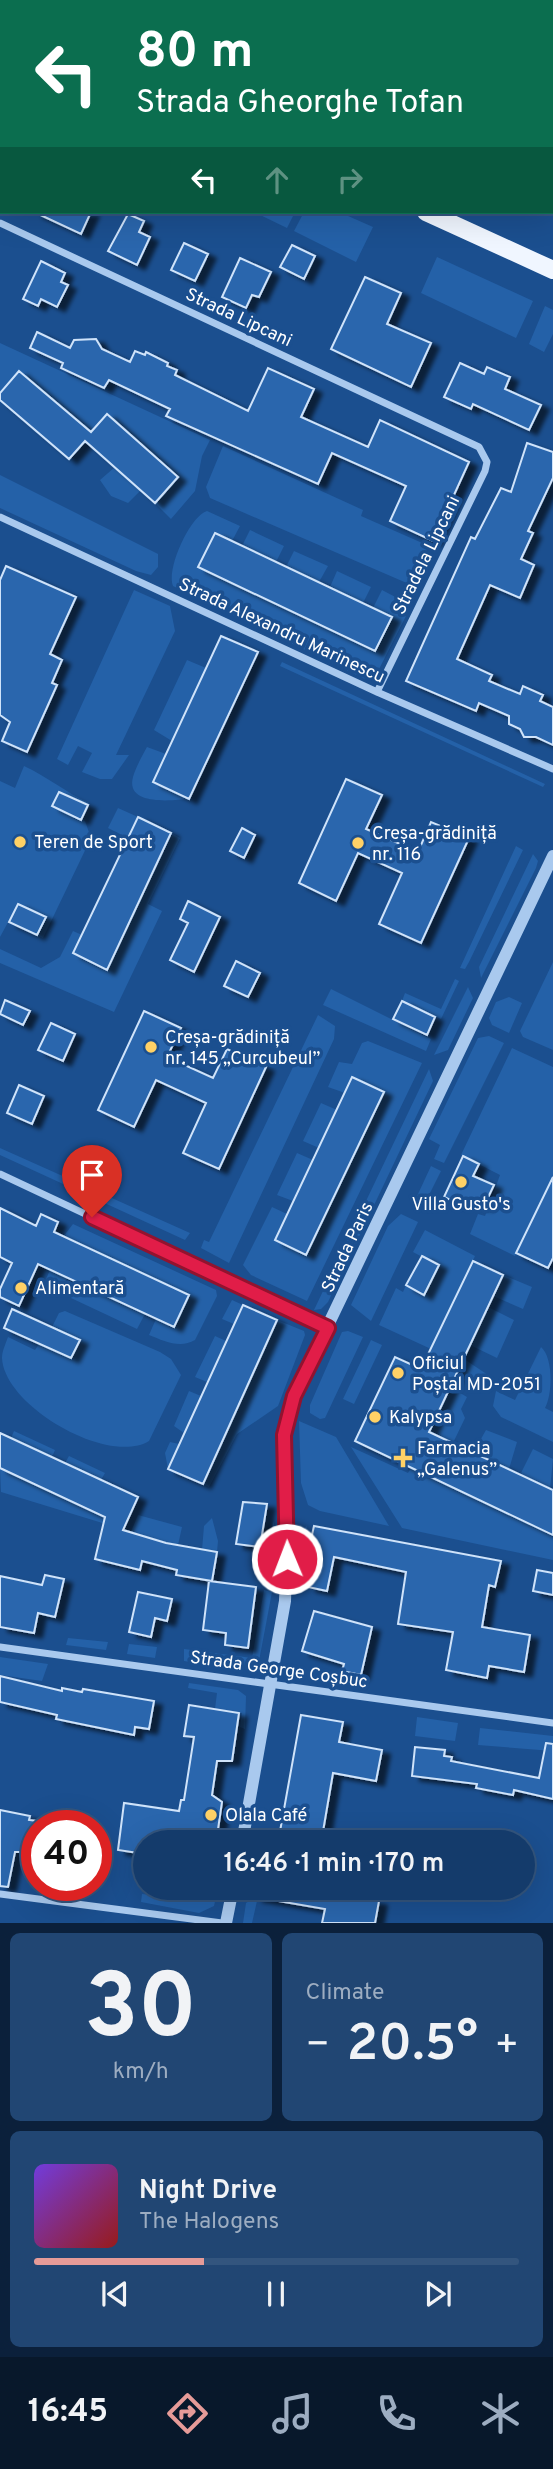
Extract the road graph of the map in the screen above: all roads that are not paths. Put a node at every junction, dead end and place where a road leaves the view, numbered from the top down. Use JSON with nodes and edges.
{"nodes":[{"id":1,"x":430,"y":214,"type":"edge"},
{"id":2,"x":0,"y":223,"type":"edge"},
{"id":3,"x":553,"y":270,"type":"edge"},
{"id":4,"x":464,"y":438,"type":"joint"},
{"id":5,"x":0,"y":517,"type":"edge"},
{"id":6,"x":377,"y":692,"type":"junction"},
{"id":7,"x":553,"y":769,"type":"edge"},
{"id":8,"x":553,"y":856,"type":"edge"},
{"id":9,"x":0,"y":1174,"type":"edge"},
{"id":10,"x":328,"y":1328,"type":"junction"},
{"id":11,"x":0,"y":1647,"type":"edge"},
{"id":12,"x":270,"y":1683,"type":"junction"},
{"id":13,"x":553,"y":1723,"type":"edge"},
{"id":14,"x":244,"y":1830,"type":"edge"},
{"id":15,"x":0,"y":1895,"type":"edge"},
{"id":16,"x":230,"y":1900,"type":"edge"},
{"id":17,"x":224,"y":1923,"type":"edge"}],
"edges":[{"from":1,"to":3,"type":"main road"},
{"from":2,"to":4,"type":"street","name":"Strada Lipcani"},
{"from":4,"to":6,"type":"street","name":"Stradela Lipcani"},
{"from":5,"to":6,"type":"street","name":"Strada Alexandru Marinescu"},
{"from":6,"to":7,"type":"street","name":"Strada Alexandru Marinescu"},
{"from":8,"to":10,"type":"street","name":"Strada Paris"},
{"from":9,"to":10,"type":"street"},
{"from":10,"to":12,"type":"street","name":"Strada Paris"},
{"from":11,"to":12,"type":"street","name":"Strada George Coșbuc"},
{"from":12,"to":13,"type":"street","name":"Strada George Coșbuc"},
{"from":12,"to":14,"type":"street","name":"Strada Paris"},
{"from":15,"to":17,"type":"street"},
{"from":16,"to":17,"type":"street"}]}
